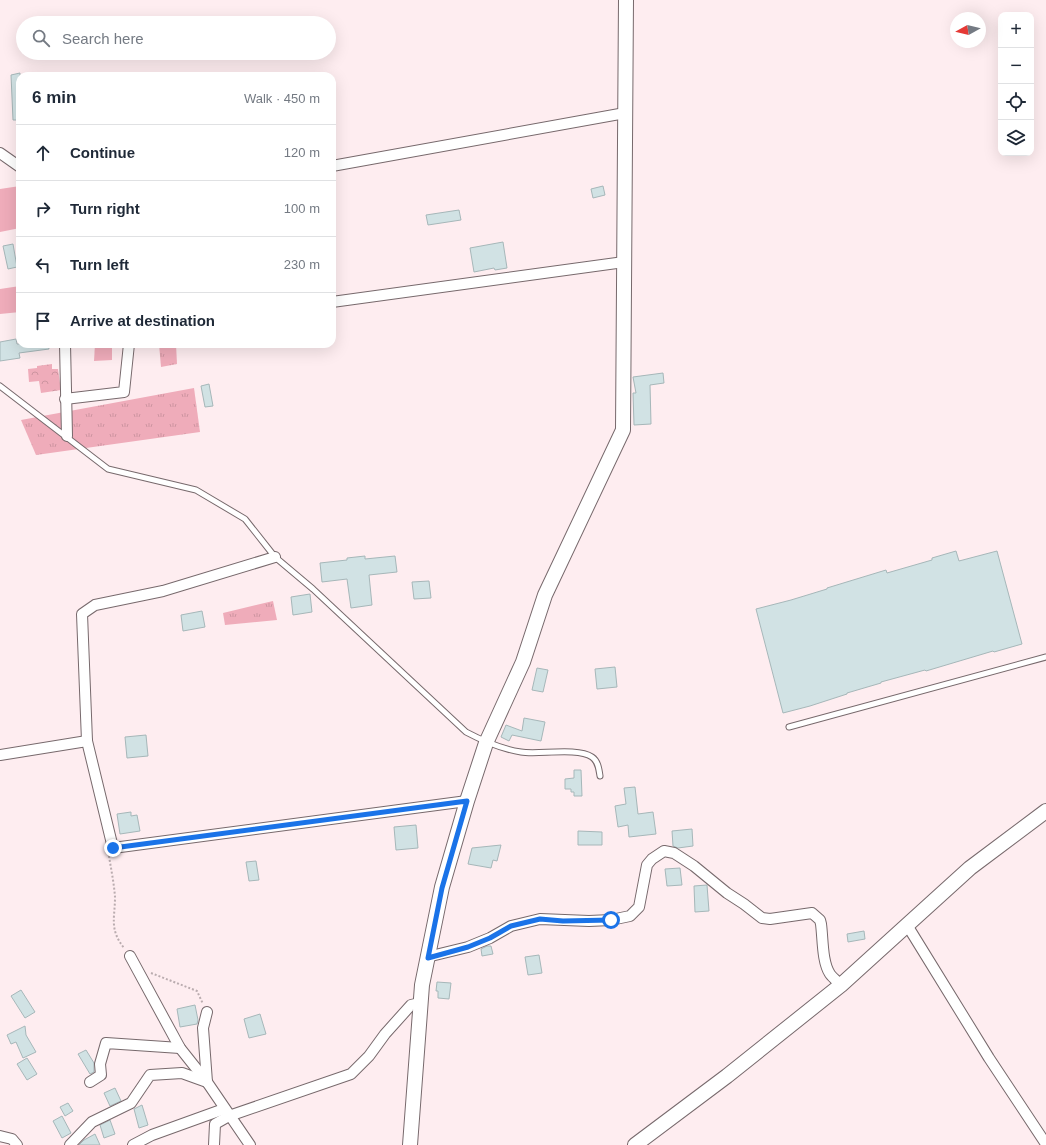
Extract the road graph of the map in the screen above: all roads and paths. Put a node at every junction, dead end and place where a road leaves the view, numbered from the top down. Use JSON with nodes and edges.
{"nodes":[{"id":1,"x":626,"y":0,"type":"edge"},
{"id":2,"x":625,"y":113,"type":"junction"},
{"id":3,"x":0,"y":153,"type":"edge"},
{"id":4,"x":16,"y":164,"type":"edge"},
{"id":5,"x":336,"y":165,"type":"edge"},
{"id":6,"x":624,"y":262,"type":"junction"},
{"id":7,"x":336,"y":301,"type":"edge"},
{"id":8,"x":65,"y":348,"type":"edge"},
{"id":9,"x":129,"y":348,"type":"edge"},
{"id":10,"x":0,"y":386,"type":"edge"},
{"id":11,"x":65,"y":399,"type":"junction"},
{"id":12,"x":67,"y":436,"type":"junction"},
{"id":13,"x":274,"y":557,"type":"junction"},
{"id":14,"x":1046,"y":657,"type":"edge"},
{"id":15,"x":790,"y":727,"type":"dead end"},
{"id":16,"x":87,"y":741,"type":"junction"},
{"id":17,"x":486,"y":743,"type":"junction"},
{"id":18,"x":0,"y":755,"type":"edge"},
{"id":19,"x":600,"y":776,"type":"dead end"},
{"id":20,"x":467,"y":801,"type":"junction"},
{"id":21,"x":1046,"y":811,"type":"edge"},
{"id":22,"x":109,"y":832,"type":"junction"},
{"id":23,"x":907,"y":925,"type":"junction"},
{"id":24,"x":130,"y":956,"type":"joint"},
{"id":25,"x":428,"y":958,"type":"junction"},
{"id":26,"x":149,"y":972,"type":"dead end"},
{"id":27,"x":841,"y":985,"type":"junction"},
{"id":28,"x":420,"y":1003,"type":"junction"},
{"id":29,"x":207,"y":1012,"type":"joint"},
{"id":30,"x":180,"y":1048,"type":"junction"},
{"id":31,"x":90,"y":1082,"type":"dead end"},
{"id":32,"x":207,"y":1082,"type":"junction"},
{"id":33,"x":227,"y":1113,"type":"junction"},
{"id":34,"x":0,"y":1136,"type":"edge"},
{"id":35,"x":1046,"y":1144,"type":"edge"},
{"id":36,"x":17,"y":1145,"type":"edge"},
{"id":37,"x":70,"y":1145,"type":"edge"},
{"id":38,"x":133,"y":1145,"type":"edge"},
{"id":39,"x":214,"y":1145,"type":"edge"},
{"id":40,"x":250,"y":1145,"type":"edge"},
{"id":41,"x":410,"y":1145,"type":"edge"},
{"id":42,"x":635,"y":1145,"type":"edge"}],
"edges":[{"from":1,"to":2,"type":"street"},
{"from":2,"to":5,"type":"street"},
{"from":2,"to":6,"type":"street"},
{"from":3,"to":4,"type":"street"},
{"from":6,"to":7,"type":"street"},
{"from":6,"to":17,"type":"street"},
{"from":8,"to":11,"type":"street"},
{"from":9,"to":11,"type":"street"},
{"from":10,"to":12,"type":"lane"},
{"from":11,"to":12,"type":"street"},
{"from":12,"to":13,"type":"lane"},
{"from":13,"to":16,"type":"street"},
{"from":13,"to":17,"type":"lane"},
{"from":14,"to":15,"type":"lane"},
{"from":16,"to":18,"type":"street"},
{"from":16,"to":22,"type":"street"},
{"from":17,"to":19,"type":"lane"},
{"from":17,"to":20,"type":"street"},
{"from":20,"to":22,"type":"street"},
{"from":20,"to":25,"type":"street"},
{"from":21,"to":23,"type":"street"},
{"from":22,"to":24,"type":"path"},
{"from":23,"to":27,"type":"street"},
{"from":23,"to":35,"type":"street"},
{"from":24,"to":30,"type":"street"},
{"from":25,"to":27,"type":"street"},
{"from":25,"to":28,"type":"street"},
{"from":26,"to":29,"type":"path"},
{"from":27,"to":42,"type":"street"},
{"from":28,"to":33,"type":"street"},
{"from":28,"to":41,"type":"street"},
{"from":29,"to":32,"type":"street"},
{"from":30,"to":31,"type":"street"},
{"from":30,"to":32,"type":"street"},
{"from":32,"to":33,"type":"street"},
{"from":32,"to":37,"type":"street"},
{"from":33,"to":38,"type":"street"},
{"from":33,"to":39,"type":"street"},
{"from":33,"to":40,"type":"street"},
{"from":34,"to":36,"type":"street"}]}
